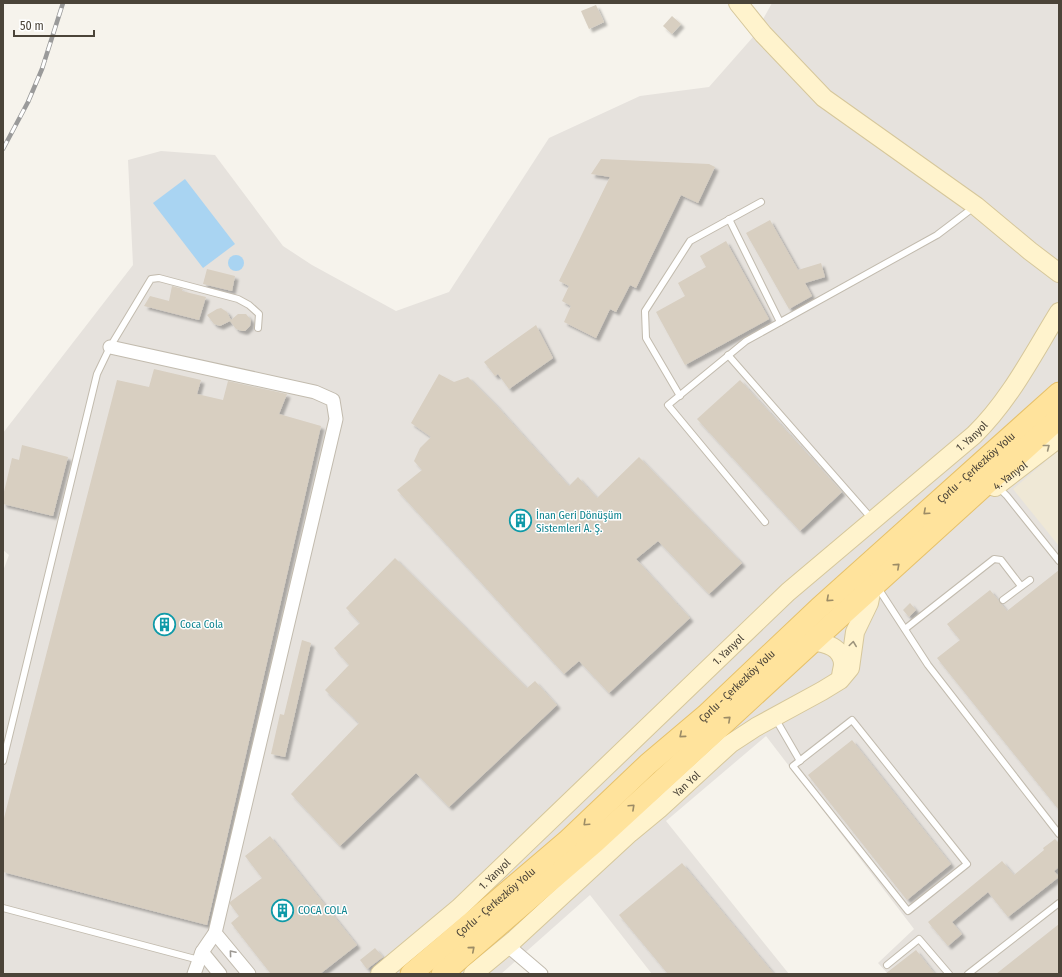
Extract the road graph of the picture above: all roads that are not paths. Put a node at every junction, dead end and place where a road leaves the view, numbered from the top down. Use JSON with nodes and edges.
{"nodes":[{"id":1,"x":738,"y":3,"type":"edge"},
{"id":2,"x":761,"y":202,"type":"dead end"},
{"id":3,"x":976,"y":206,"type":"junction"},
{"id":4,"x":729,"y":219,"type":"junction"},
{"id":5,"x":1059,"y":273,"type":"edge"},
{"id":6,"x":1059,"y":312,"type":"edge"},
{"id":7,"x":780,"y":322,"type":"junction"},
{"id":8,"x":258,"y":328,"type":"dead end"},
{"id":9,"x":110,"y":347,"type":"junction"},
{"id":10,"x":728,"y":355,"type":"junction"},
{"id":11,"x":1059,"y":383,"type":"edge"},
{"id":12,"x":680,"y":396,"type":"junction"},
{"id":13,"x":1054,"y":405,"type":"edge"},
{"id":14,"x":1059,"y":438,"type":"edge"},
{"id":15,"x":997,"y":486,"type":"junction"},
{"id":16,"x":958,"y":510,"type":"junction"},
{"id":17,"x":873,"y":520,"type":"junction"},
{"id":18,"x":765,"y":522,"type":"dead end"},
{"id":19,"x":1059,"y":561,"type":"edge"},
{"id":20,"x":1030,"y":580,"type":"dead end"},
{"id":21,"x":874,"y":586,"type":"junction"},
{"id":22,"x":1021,"y":586,"type":"junction"},
{"id":23,"x":1003,"y":600,"type":"dead end"},
{"id":24,"x":905,"y":629,"type":"junction"},
{"id":25,"x":812,"y":642,"type":"junction"},
{"id":26,"x":840,"y":680,"type":"junction"},
{"id":27,"x":774,"y":716,"type":"junction"},
{"id":28,"x":800,"y":760,"type":"junction"},
{"id":29,"x":3,"y":761,"type":"edge"},
{"id":30,"x":1059,"y":834,"type":"edge"},
{"id":31,"x":1059,"y":903,"type":"edge"},
{"id":32,"x":3,"y":908,"type":"edge"},
{"id":33,"x":215,"y":933,"type":"junction"},
{"id":34,"x":507,"y":945,"type":"junction"},
{"id":35,"x":201,"y":956,"type":"junction"},
{"id":36,"x":886,"y":965,"type":"dead end"},
{"id":37,"x":194,"y":974,"type":"edge"},
{"id":38,"x":220,"y":974,"type":"edge"},
{"id":39,"x":249,"y":974,"type":"edge"},
{"id":40,"x":380,"y":974,"type":"edge"},
{"id":41,"x":411,"y":974,"type":"edge"},
{"id":42,"x":442,"y":974,"type":"edge"},
{"id":43,"x":473,"y":974,"type":"edge"},
{"id":44,"x":541,"y":974,"type":"edge"},
{"id":45,"x":949,"y":974,"type":"edge"},
{"id":46,"x":968,"y":974,"type":"edge"}],
"edges":[{"from":1,"to":3,"type":"main road"},
{"from":2,"to":4,"type":"lane"},
{"from":3,"to":5,"type":"main road"},
{"from":3,"to":7,"type":"lane"},
{"from":4,"to":7,"type":"lane"},
{"from":4,"to":12,"type":"lane"},
{"from":6,"to":17,"type":"main road","name":"1. Yanyol"},
{"from":7,"to":10,"type":"lane"},
{"from":8,"to":9,"type":"lane"},
{"from":9,"to":29,"type":"lane"},
{"from":9,"to":33,"type":"street"},
{"from":10,"to":12,"type":"lane"},
{"from":10,"to":17,"type":"lane"},
{"from":11,"to":13,"type":"main road"},
{"from":12,"to":18,"type":"lane"},
{"from":13,"to":16,"type":"main road","name":"Çorlu - Çerkezköy Yolu"},
{"from":13,"to":41,"type":"main road","name":"Çorlu - Çerkezköy Yolu","one_way":true},
{"from":15,"to":14,"type":"main road","name":"4. Yanyol","one_way":true},
{"from":15,"to":16,"type":"main road","name":"4. Yanyol"},
{"from":15,"to":19,"type":"lane"},
{"from":21,"to":16,"type":"main road","name":"Çorlu - Çerkezköy Yolu","one_way":true},
{"from":17,"to":40,"type":"main road","name":"1. Yanyol"},
{"from":20,"to":22,"type":"lane"},
{"from":21,"to":24,"type":"lane"},
{"from":21,"to":25,"type":"main road","name":"Çorlu - Çerkezköy Yolu"},
{"from":26,"to":21,"type":"main road","name":"Yan Yol","one_way":true},
{"from":22,"to":23,"type":"lane"},
{"from":22,"to":24,"type":"lane"},
{"from":24,"to":30,"type":"lane"},
{"from":25,"to":26,"type":"main road"},
{"from":42,"to":25,"type":"main road","name":"Çorlu - Çerkezköy Yolu","one_way":true},
{"from":26,"to":27,"type":"main road","name":"Yan Yol"},
{"from":27,"to":28,"type":"lane"},
{"from":27,"to":34,"type":"main road","name":"Yan Yol"},
{"from":28,"to":28,"type":"lane"},
{"from":31,"to":46,"type":"lane"},
{"from":32,"to":35,"type":"lane"},
{"from":33,"to":35,"type":"street"},
{"from":39,"to":33,"type":"street","one_way":true},
{"from":34,"to":43,"type":"main road","name":"Yan Yol"},
{"from":34,"to":44,"type":"street"},
{"from":35,"to":37,"type":"street"},
{"from":35,"to":38,"type":"street"},
{"from":36,"to":45,"type":"lane"}]}
